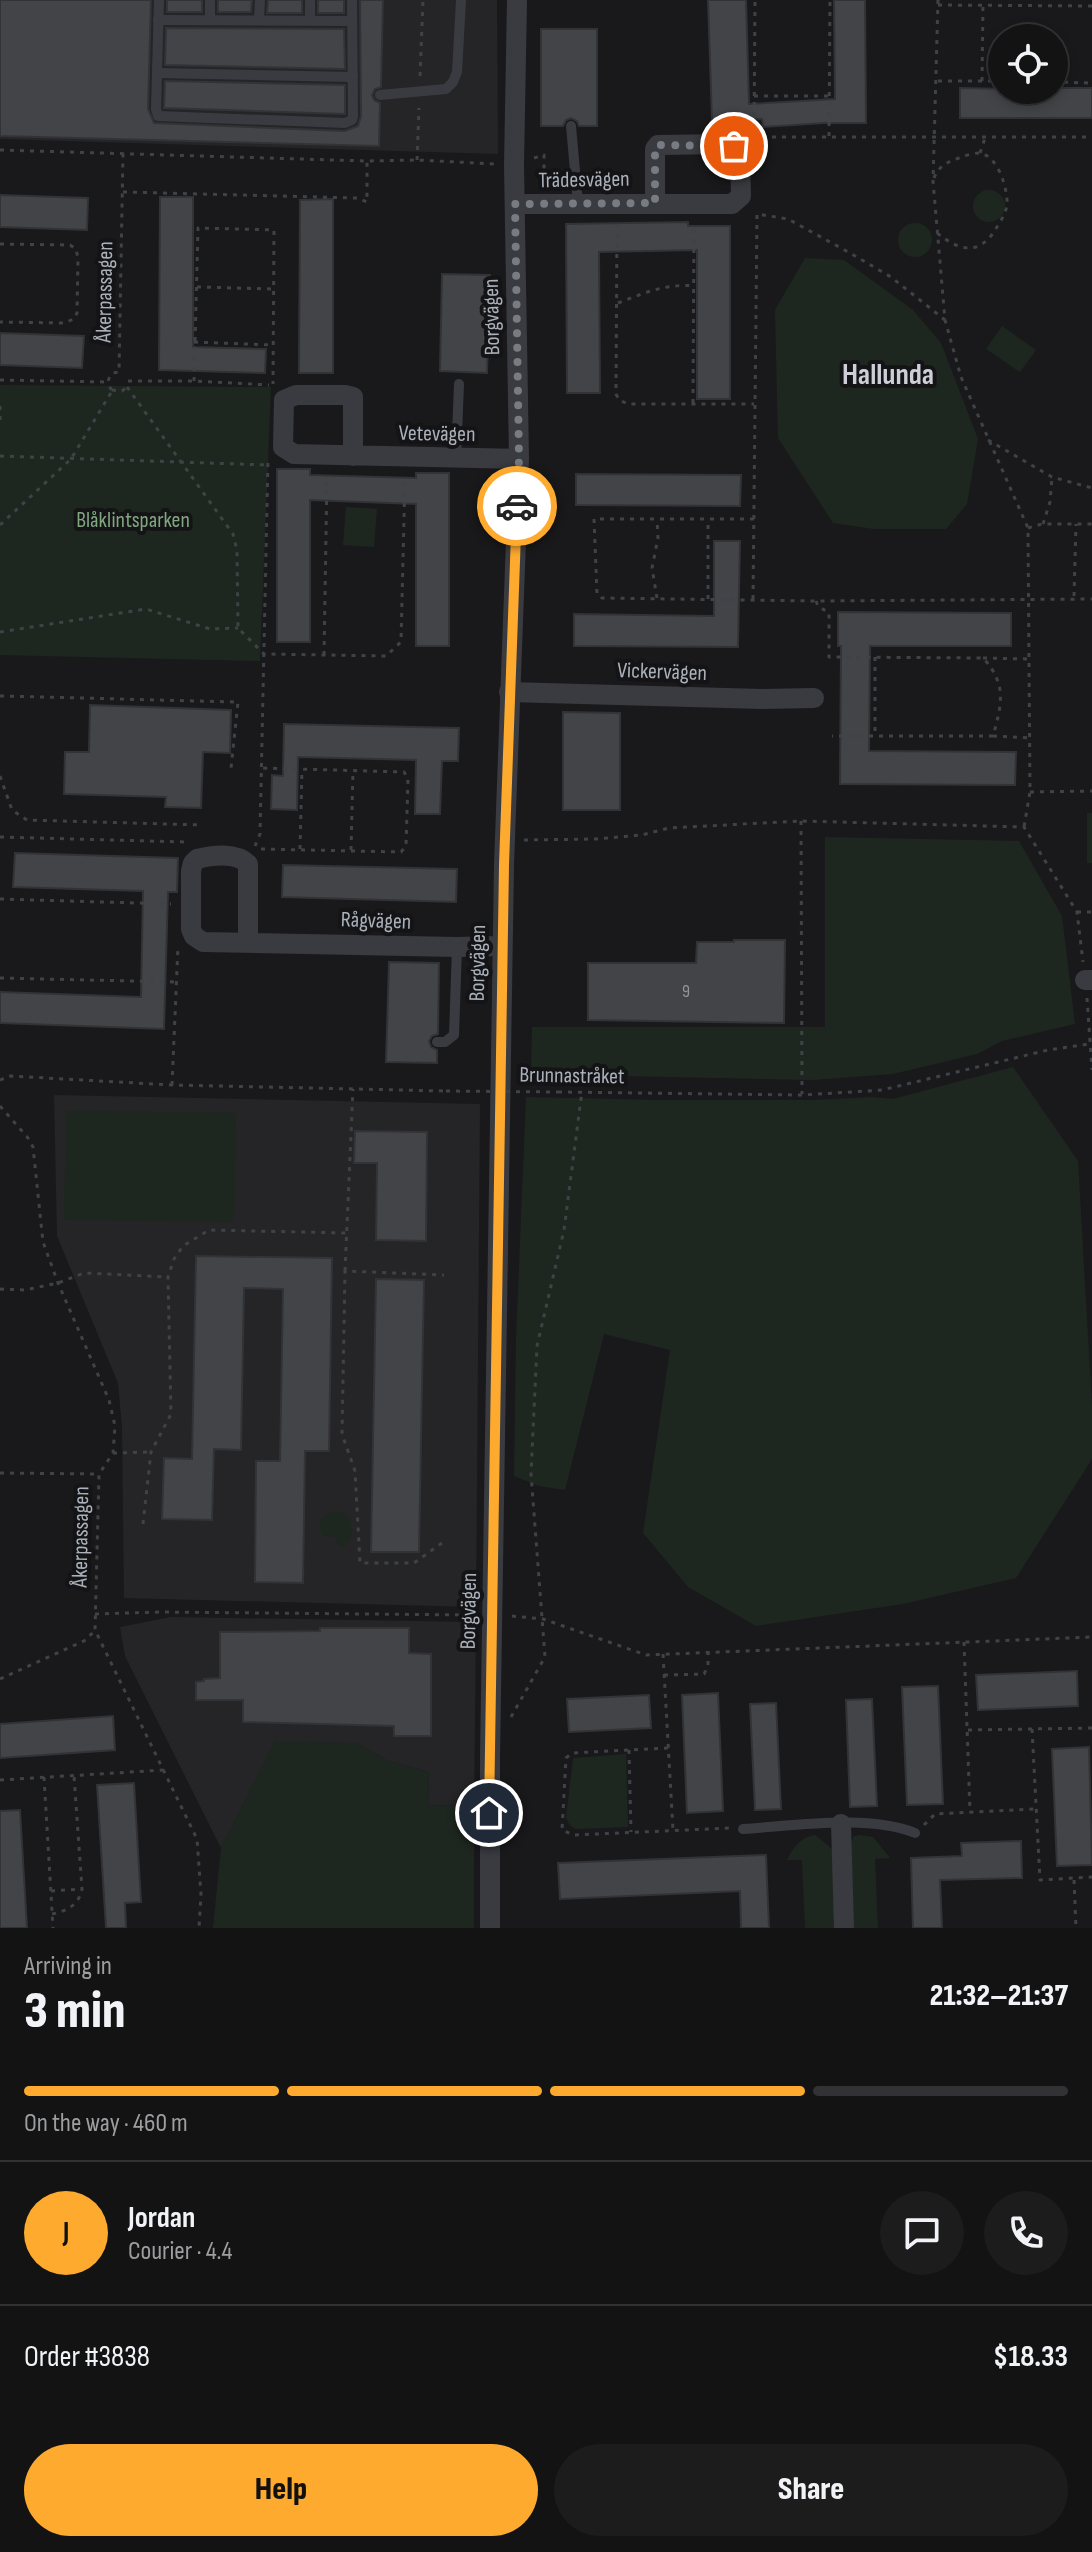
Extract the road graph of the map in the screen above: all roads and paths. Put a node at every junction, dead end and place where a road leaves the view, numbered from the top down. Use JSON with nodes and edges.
{"nodes":[{"id":1,"x":159,"y":0,"type":"edge"},
{"id":2,"x":210,"y":0,"type":"edge"},
{"id":3,"x":260,"y":0,"type":"edge"},
{"id":4,"x":310,"y":0,"type":"edge"},
{"id":5,"x":352,"y":0,"type":"edge"},
{"id":6,"x":461,"y":0,"type":"edge"},
{"id":7,"x":517,"y":0,"type":"edge"},
{"id":8,"x":755,"y":0,"type":"edge"},
{"id":9,"x":830,"y":0,"type":"edge"},
{"id":10,"x":938,"y":2,"type":"edge"},
{"id":11,"x":983,"y":5,"type":"junction"},
{"id":12,"x":1092,"y":6,"type":"edge"},
{"id":13,"x":158,"y":20,"type":"junction"},
{"id":14,"x":210,"y":20,"type":"junction"},
{"id":15,"x":259,"y":20,"type":"junction"},
{"id":16,"x":310,"y":20,"type":"junction"},
{"id":17,"x":352,"y":21,"type":"junction"},
{"id":18,"x":157,"y":73,"type":"junction"},
{"id":19,"x":353,"y":77,"type":"junction"},
{"id":20,"x":937,"y":81,"type":"junction"},
{"id":21,"x":982,"y":81,"type":"junction"},
{"id":22,"x":988,"y":81,"type":"edge"},
{"id":23,"x":1068,"y":82,"type":"edge"},
{"id":24,"x":1092,"y":83,"type":"edge"},
{"id":25,"x":380,"y":95,"type":"dead end"},
{"id":26,"x":754,"y":96,"type":"junction"},
{"id":27,"x":830,"y":96,"type":"junction"},
{"id":28,"x":571,"y":126,"type":"dead end"},
{"id":29,"x":829,"y":136,"type":"junction"},
{"id":30,"x":1092,"y":137,"type":"edge"},
{"id":31,"x":935,"y":138,"type":"junction"},
{"id":32,"x":985,"y":138,"type":"junction"},
{"id":33,"x":0,"y":150,"type":"edge"},
{"id":34,"x":123,"y":153,"type":"junction"},
{"id":35,"x":980,"y":153,"type":"junction"},
{"id":36,"x":417,"y":160,"type":"dead end"},
{"id":37,"x":367,"y":161,"type":"junction"},
{"id":38,"x":933,"y":181,"type":"junction"},
{"id":39,"x":123,"y":192,"type":"junction"},
{"id":40,"x":655,"y":203,"type":"junction"},
{"id":41,"x":515,"y":204,"type":"junction"},
{"id":42,"x":578,"y":204,"type":"junction"},
{"id":43,"x":617,"y":214,"type":"dead end"},
{"id":44,"x":694,"y":215,"type":"dead end"},
{"id":45,"x":937,"y":233,"type":"junction"},
{"id":46,"x":0,"y":244,"type":"edge"},
{"id":47,"x":695,"y":286,"type":"junction"},
{"id":48,"x":196,"y":287,"type":"junction"},
{"id":49,"x":274,"y":289,"type":"junction"},
{"id":50,"x":617,"y":303,"type":"junction"},
{"id":51,"x":945,"y":320,"type":"junction"},
{"id":52,"x":0,"y":322,"type":"edge"},
{"id":53,"x":194,"y":342,"type":"junction"},
{"id":54,"x":273,"y":345,"type":"junction"},
{"id":55,"x":119,"y":372,"type":"junction"},
{"id":56,"x":0,"y":380,"type":"edge"},
{"id":57,"x":128,"y":381,"type":"junction"},
{"id":58,"x":194,"y":381,"type":"junction"},
{"id":59,"x":108,"y":382,"type":"junction"},
{"id":60,"x":459,"y":384,"type":"dead end"},
{"id":61,"x":273,"y":386,"type":"junction"},
{"id":62,"x":127,"y":387,"type":"junction"},
{"id":63,"x":112,"y":390,"type":"junction"},
{"id":64,"x":269,"y":393,"type":"dead end"},
{"id":65,"x":693,"y":403,"type":"junction"},
{"id":66,"x":754,"y":404,"type":"junction"},
{"id":67,"x":0,"y":406,"type":"edge"},
{"id":68,"x":0,"y":422,"type":"edge"},
{"id":69,"x":988,"y":440,"type":"junction"},
{"id":70,"x":268,"y":450,"type":"dead end"},
{"id":71,"x":329,"y":455,"type":"junction"},
{"id":72,"x":0,"y":456,"type":"edge"},
{"id":73,"x":353,"y":456,"type":"junction"},
{"id":74,"x":406,"y":457,"type":"junction"},
{"id":75,"x":71,"y":459,"type":"junction"},
{"id":76,"x":456,"y":459,"type":"junction"},
{"id":77,"x":519,"y":459,"type":"junction"},
{"id":78,"x":182,"y":461,"type":"junction"},
{"id":79,"x":268,"y":465,"type":"junction"},
{"id":80,"x":1052,"y":477,"type":"junction"},
{"id":81,"x":1092,"y":488,"type":"edge"},
{"id":82,"x":657,"y":519,"type":"junction"},
{"id":83,"x":708,"y":519,"type":"junction"},
{"id":84,"x":754,"y":519,"type":"junction"},
{"id":85,"x":1042,"y":524,"type":"junction"},
{"id":86,"x":1076,"y":524,"type":"junction"},
{"id":87,"x":1092,"y":524,"type":"edge"},
{"id":88,"x":0,"y":525,"type":"edge"},
{"id":89,"x":1028,"y":528,"type":"junction"},
{"id":90,"x":1030,"y":598,"type":"junction"},
{"id":91,"x":1074,"y":598,"type":"junction"},
{"id":92,"x":657,"y":599,"type":"junction"},
{"id":93,"x":1092,"y":599,"type":"edge"},
{"id":94,"x":708,"y":600,"type":"junction"},
{"id":95,"x":753,"y":600,"type":"junction"},
{"id":96,"x":816,"y":601,"type":"junction"},
{"id":97,"x":238,"y":628,"type":"junction"},
{"id":98,"x":0,"y":632,"type":"edge"},
{"id":99,"x":264,"y":654,"type":"junction"},
{"id":100,"x":324,"y":655,"type":"junction"},
{"id":101,"x":875,"y":657,"type":"junction"},
{"id":102,"x":983,"y":658,"type":"junction"},
{"id":103,"x":1030,"y":659,"type":"junction"},
{"id":104,"x":509,"y":692,"type":"junction"},
{"id":105,"x":0,"y":696,"type":"edge"},
{"id":106,"x":814,"y":698,"type":"dead end"},
{"id":107,"x":875,"y":735,"type":"junction"},
{"id":108,"x":832,"y":736,"type":"dead end"},
{"id":109,"x":993,"y":736,"type":"junction"},
{"id":110,"x":1030,"y":738,"type":"junction"},
{"id":111,"x":231,"y":768,"type":"dead end"},
{"id":112,"x":262,"y":768,"type":"junction"},
{"id":113,"x":302,"y":769,"type":"junction"},
{"id":114,"x":353,"y":770,"type":"junction"},
{"id":115,"x":0,"y":776,"type":"edge"},
{"id":116,"x":1092,"y":791,"type":"edge"},
{"id":117,"x":1030,"y":792,"type":"junction"},
{"id":118,"x":801,"y":821,"type":"junction"},
{"id":119,"x":202,"y":825,"type":"dead end"},
{"id":120,"x":1024,"y":827,"type":"junction"},
{"id":121,"x":0,"y":837,"type":"edge"},
{"id":122,"x":520,"y":840,"type":"dead end"},
{"id":123,"x":191,"y":843,"type":"dead end"},
{"id":124,"x":300,"y":850,"type":"junction"},
{"id":125,"x":351,"y":850,"type":"junction"},
{"id":126,"x":0,"y":899,"type":"edge"},
{"id":127,"x":179,"y":905,"type":"dead end"},
{"id":128,"x":1092,"y":912,"type":"edge"},
{"id":129,"x":178,"y":936,"type":"dead end"},
{"id":130,"x":248,"y":942,"type":"junction"},
{"id":131,"x":502,"y":946,"type":"junction"},
{"id":132,"x":457,"y":947,"type":"junction"},
{"id":133,"x":0,"y":978,"type":"edge"},
{"id":134,"x":177,"y":982,"type":"junction"},
{"id":135,"x":437,"y":1042,"type":"dead end"},
{"id":136,"x":1091,"y":1044,"type":"edge"},
{"id":137,"x":1092,"y":1070,"type":"edge"},
{"id":138,"x":0,"y":1080,"type":"edge"},
{"id":139,"x":172,"y":1085,"type":"junction"},
{"id":140,"x":353,"y":1089,"type":"junction"},
{"id":141,"x":582,"y":1091,"type":"junction"},
{"id":142,"x":802,"y":1095,"type":"junction"},
{"id":143,"x":0,"y":1106,"type":"edge"},
{"id":144,"x":347,"y":1233,"type":"junction"},
{"id":145,"x":345,"y":1271,"type":"junction"},
{"id":146,"x":444,"y":1275,"type":"dead end"},
{"id":147,"x":168,"y":1277,"type":"junction"},
{"id":148,"x":58,"y":1283,"type":"junction"},
{"id":149,"x":0,"y":1289,"type":"edge"},
{"id":150,"x":151,"y":1452,"type":"junction"},
{"id":151,"x":113,"y":1453,"type":"junction"},
{"id":152,"x":0,"y":1473,"type":"edge"},
{"id":153,"x":99,"y":1474,"type":"junction"},
{"id":154,"x":143,"y":1524,"type":"dead end"},
{"id":155,"x":442,"y":1543,"type":"dead end"},
{"id":156,"x":95,"y":1614,"type":"junction"},
{"id":157,"x":471,"y":1615,"type":"dead end"},
{"id":158,"x":508,"y":1615,"type":"dead end"},
{"id":159,"x":543,"y":1619,"type":"junction"},
{"id":160,"x":95,"y":1630,"type":"junction"},
{"id":161,"x":1092,"y":1637,"type":"edge"},
{"id":162,"x":964,"y":1642,"type":"junction"},
{"id":163,"x":708,"y":1652,"type":"junction"},
{"id":164,"x":663,"y":1654,"type":"junction"},
{"id":165,"x":664,"y":1675,"type":"junction"},
{"id":166,"x":0,"y":1679,"type":"edge"},
{"id":167,"x":510,"y":1719,"type":"dead end"},
{"id":168,"x":1092,"y":1728,"type":"edge"},
{"id":169,"x":1032,"y":1729,"type":"junction"},
{"id":170,"x":968,"y":1730,"type":"junction"},
{"id":171,"x":668,"y":1748,"type":"junction"},
{"id":172,"x":629,"y":1750,"type":"junction"},
{"id":173,"x":165,"y":1770,"type":"junction"},
{"id":174,"x":74,"y":1776,"type":"junction"},
{"id":175,"x":44,"y":1777,"type":"junction"},
{"id":176,"x":0,"y":1780,"type":"edge"},
{"id":177,"x":1036,"y":1809,"type":"junction"},
{"id":178,"x":970,"y":1812,"type":"junction"},
{"id":179,"x":841,"y":1824,"type":"junction"},
{"id":180,"x":743,"y":1829,"type":"joint"},
{"id":181,"x":673,"y":1831,"type":"junction"},
{"id":182,"x":631,"y":1832,"type":"junction"},
{"id":183,"x":915,"y":1833,"type":"joint"},
{"id":184,"x":1092,"y":1877,"type":"edge"},
{"id":185,"x":1074,"y":1878,"type":"junction"},
{"id":186,"x":82,"y":1889,"type":"junction"},
{"id":187,"x":51,"y":1891,"type":"junction"},
{"id":188,"x":52,"y":1914,"type":"junction"},
{"id":189,"x":53,"y":1928,"type":"edge"},
{"id":190,"x":199,"y":1928,"type":"edge"},
{"id":191,"x":490,"y":1928,"type":"edge"},
{"id":192,"x":844,"y":1928,"type":"edge"},
{"id":193,"x":1076,"y":1928,"type":"edge"}],
"edges":[{"from":1,"to":13,"type":"lane"},
{"from":2,"to":14,"type":"lane"},
{"from":3,"to":15,"type":"lane"},
{"from":4,"to":16,"type":"lane"},
{"from":5,"to":17,"type":"lane"},
{"from":6,"to":25,"type":"lane"},
{"from":7,"to":41,"type":"street","name":"Borgvägen"},
{"from":8,"to":26,"type":"path"},
{"from":9,"to":27,"type":"path"},
{"from":10,"to":11,"type":"path"},
{"from":10,"to":20,"type":"path"},
{"from":11,"to":12,"type":"path"},
{"from":11,"to":21,"type":"path"},
{"from":13,"to":14,"type":"lane"},
{"from":13,"to":18,"type":"lane"},
{"from":14,"to":15,"type":"lane"},
{"from":15,"to":16,"type":"lane"},
{"from":16,"to":17,"type":"lane"},
{"from":17,"to":19,"type":"lane"},
{"from":18,"to":19,"type":"lane"},
{"from":18,"to":19,"type":"lane"},
{"from":20,"to":21,"type":"path"},
{"from":20,"to":31,"type":"path"},
{"from":21,"to":22,"type":"path"},
{"from":23,"to":24,"type":"path"},
{"from":26,"to":27,"type":"path"},
{"from":26,"to":29,"type":"path"},
{"from":27,"to":29,"type":"path"},
{"from":28,"to":42,"type":"lane"},
{"from":29,"to":31,"type":"path"},
{"from":30,"to":32,"type":"path"},
{"from":31,"to":32,"type":"path"},
{"from":31,"to":38,"type":"path"},
{"from":32,"to":35,"type":"path"},
{"from":33,"to":34,"type":"path"},
{"from":34,"to":37,"type":"path"},
{"from":34,"to":39,"type":"path","name":"Åkerpassagen"},
{"from":35,"to":38,"type":"path"},
{"from":35,"to":45,"type":"path"},
{"from":36,"to":37,"type":"path"},
{"from":37,"to":39,"type":"path"},
{"from":38,"to":45,"type":"path"},
{"from":39,"to":55,"type":"path","name":"Åkerpassagen"},
{"from":40,"to":40,"type":"street","name":"Trädesvägen"},
{"from":40,"to":42,"type":"street","name":"Trädesvägen"},
{"from":41,"to":42,"type":"street","name":"Trädesvägen"},
{"from":41,"to":77,"type":"street","name":"Borgvägen"},
{"from":43,"to":50,"type":"path"},
{"from":44,"to":47,"type":"path"},
{"from":45,"to":51,"type":"path"},
{"from":46,"to":52,"type":"path"},
{"from":47,"to":50,"type":"path"},
{"from":47,"to":65,"type":"path"},
{"from":48,"to":49,"type":"path"},
{"from":48,"to":49,"type":"path"},
{"from":48,"to":53,"type":"path"},
{"from":49,"to":54,"type":"path"},
{"from":50,"to":65,"type":"path"},
{"from":51,"to":66,"type":"path"},
{"from":51,"to":69,"type":"path"},
{"from":53,"to":54,"type":"path"},
{"from":53,"to":58,"type":"path"},
{"from":54,"to":61,"type":"path"},
{"from":55,"to":57,"type":"path"},
{"from":55,"to":59,"type":"path","name":"Åkerpassagen"},
{"from":56,"to":59,"type":"path"},
{"from":57,"to":58,"type":"path"},
{"from":57,"to":62,"type":"path"},
{"from":58,"to":61,"type":"path"},
{"from":59,"to":63,"type":"path"},
{"from":60,"to":76,"type":"lane"},
{"from":61,"to":64,"type":"path"},
{"from":62,"to":63,"type":"path"},
{"from":62,"to":78,"type":"path"},
{"from":63,"to":75,"type":"path"},
{"from":65,"to":66,"type":"path"},
{"from":66,"to":84,"type":"path"},
{"from":67,"to":68,"type":"path"},
{"from":69,"to":80,"type":"path"},
{"from":69,"to":89,"type":"path"},
{"from":70,"to":79,"type":"path"},
{"from":71,"to":73,"type":"street","name":"Vetevägen"},
{"from":71,"to":73,"type":"street","name":"Vetevägen"},
{"from":71,"to":100,"type":"path"},
{"from":72,"to":75,"type":"path"},
{"from":73,"to":74,"type":"street","name":"Vetevägen"},
{"from":74,"to":76,"type":"street","name":"Vetevägen"},
{"from":74,"to":100,"type":"path"},
{"from":75,"to":78,"type":"path"},
{"from":75,"to":88,"type":"path"},
{"from":76,"to":77,"type":"street","name":"Vetevägen"},
{"from":77,"to":104,"type":"street","name":"Borgvägen"},
{"from":78,"to":79,"type":"path"},
{"from":78,"to":97,"type":"path"},
{"from":79,"to":99,"type":"path"},
{"from":80,"to":81,"type":"path"},
{"from":80,"to":85,"type":"path"},
{"from":82,"to":83,"type":"path"},
{"from":82,"to":92,"type":"path"},
{"from":82,"to":92,"type":"path"},
{"from":83,"to":84,"type":"path"},
{"from":83,"to":94,"type":"path"},
{"from":84,"to":95,"type":"path"},
{"from":85,"to":86,"type":"path"},
{"from":85,"to":89,"type":"path"},
{"from":86,"to":87,"type":"path"},
{"from":86,"to":91,"type":"path"},
{"from":89,"to":90,"type":"path"},
{"from":90,"to":91,"type":"path"},
{"from":90,"to":96,"type":"path"},
{"from":90,"to":103,"type":"path"},
{"from":91,"to":93,"type":"path"},
{"from":92,"to":94,"type":"path"},
{"from":94,"to":95,"type":"path"},
{"from":95,"to":96,"type":"path"},
{"from":96,"to":101,"type":"path"},
{"from":97,"to":98,"type":"path"},
{"from":97,"to":99,"type":"path"},
{"from":99,"to":100,"type":"path"},
{"from":99,"to":112,"type":"path"},
{"from":101,"to":102,"type":"path"},
{"from":101,"to":107,"type":"path"},
{"from":102,"to":103,"type":"path"},
{"from":102,"to":109,"type":"path"},
{"from":103,"to":110,"type":"path"},
{"from":104,"to":106,"type":"street","name":"Vickervägen"},
{"from":104,"to":131,"type":"street","name":"Borgvägen"},
{"from":105,"to":111,"type":"path"},
{"from":107,"to":108,"type":"path"},
{"from":107,"to":109,"type":"path"},
{"from":109,"to":110,"type":"path"},
{"from":110,"to":117,"type":"path"},
{"from":112,"to":113,"type":"path"},
{"from":112,"to":124,"type":"path"},
{"from":113,"to":114,"type":"path"},
{"from":113,"to":124,"type":"path"},
{"from":114,"to":125,"type":"path"},
{"from":114,"to":125,"type":"path"},
{"from":115,"to":119,"type":"path"},
{"from":116,"to":117,"type":"path"},
{"from":117,"to":120,"type":"path"},
{"from":118,"to":120,"type":"path"},
{"from":118,"to":122,"type":"path"},
{"from":118,"to":142,"type":"path"},
{"from":120,"to":128,"type":"path"},
{"from":121,"to":123,"type":"path"},
{"from":124,"to":125,"type":"path"},
{"from":126,"to":127,"type":"path"},
{"from":129,"to":134,"type":"path"},
{"from":130,"to":130,"type":"street","name":"Rågvägen"},
{"from":130,"to":132,"type":"street","name":"Rågvägen"},
{"from":131,"to":132,"type":"street","name":"Rågvägen"},
{"from":131,"to":191,"type":"street","name":"Borgvägen"},
{"from":132,"to":135,"type":"lane"},
{"from":133,"to":134,"type":"path"},
{"from":134,"to":139,"type":"path"},
{"from":136,"to":137,"type":"path"},
{"from":136,"to":142,"type":"path","name":"Brunnastråket"},
{"from":138,"to":139,"type":"path","name":"Brunnastråket"},
{"from":139,"to":140,"type":"path","name":"Brunnastråket"},
{"from":140,"to":141,"type":"path","name":"Brunnastråket","bridge":true},
{"from":140,"to":144,"type":"path"},
{"from":141,"to":142,"type":"path","name":"Brunnastråket"},
{"from":141,"to":159,"type":"path"},
{"from":143,"to":148,"type":"path"},
{"from":144,"to":145,"type":"path"},
{"from":144,"to":147,"type":"path"},
{"from":145,"to":146,"type":"path"},
{"from":145,"to":155,"type":"path"},
{"from":147,"to":148,"type":"path"},
{"from":147,"to":150,"type":"path"},
{"from":148,"to":149,"type":"path"},
{"from":148,"to":151,"type":"path"},
{"from":150,"to":151,"type":"path"},
{"from":150,"to":154,"type":"path"},
{"from":151,"to":153,"type":"path","name":"Åkerpassagen"},
{"from":152,"to":153,"type":"path"},
{"from":153,"to":156,"type":"path","name":"Åkerpassagen"},
{"from":156,"to":157,"type":"path"},
{"from":156,"to":160,"type":"path","name":"Åkerpassagen"},
{"from":158,"to":159,"type":"path"},
{"from":159,"to":164,"type":"path"},
{"from":159,"to":167,"type":"path"},
{"from":160,"to":166,"type":"path"},
{"from":160,"to":173,"type":"path","name":"Åkerpassagen"},
{"from":161,"to":162,"type":"path"},
{"from":162,"to":163,"type":"path"},
{"from":162,"to":170,"type":"path"},
{"from":163,"to":164,"type":"path"},
{"from":163,"to":165,"type":"path"},
{"from":164,"to":165,"type":"path"},
{"from":165,"to":171,"type":"path"},
{"from":168,"to":169,"type":"path"},
{"from":169,"to":170,"type":"path"},
{"from":169,"to":177,"type":"path"},
{"from":170,"to":178,"type":"path"},
{"from":171,"to":172,"type":"path"},
{"from":171,"to":181,"type":"path"},
{"from":172,"to":182,"type":"path"},
{"from":172,"to":182,"type":"path"},
{"from":173,"to":174,"type":"path"},
{"from":173,"to":190,"type":"path","name":"Åkerpassagen"},
{"from":174,"to":175,"type":"path"},
{"from":174,"to":186,"type":"path"},
{"from":175,"to":176,"type":"path"},
{"from":175,"to":187,"type":"path"},
{"from":177,"to":178,"type":"path"},
{"from":177,"to":185,"type":"path"},
{"from":178,"to":183,"type":"path"},
{"from":179,"to":180,"type":"lane"},
{"from":179,"to":183,"type":"lane"},
{"from":179,"to":192,"type":"street"},
{"from":180,"to":181,"type":"path"},
{"from":181,"to":182,"type":"path"},
{"from":184,"to":185,"type":"path"},
{"from":185,"to":193,"type":"path"},
{"from":186,"to":187,"type":"path"},
{"from":186,"to":188,"type":"path"},
{"from":187,"to":188,"type":"path"},
{"from":188,"to":189,"type":"path"}]}
